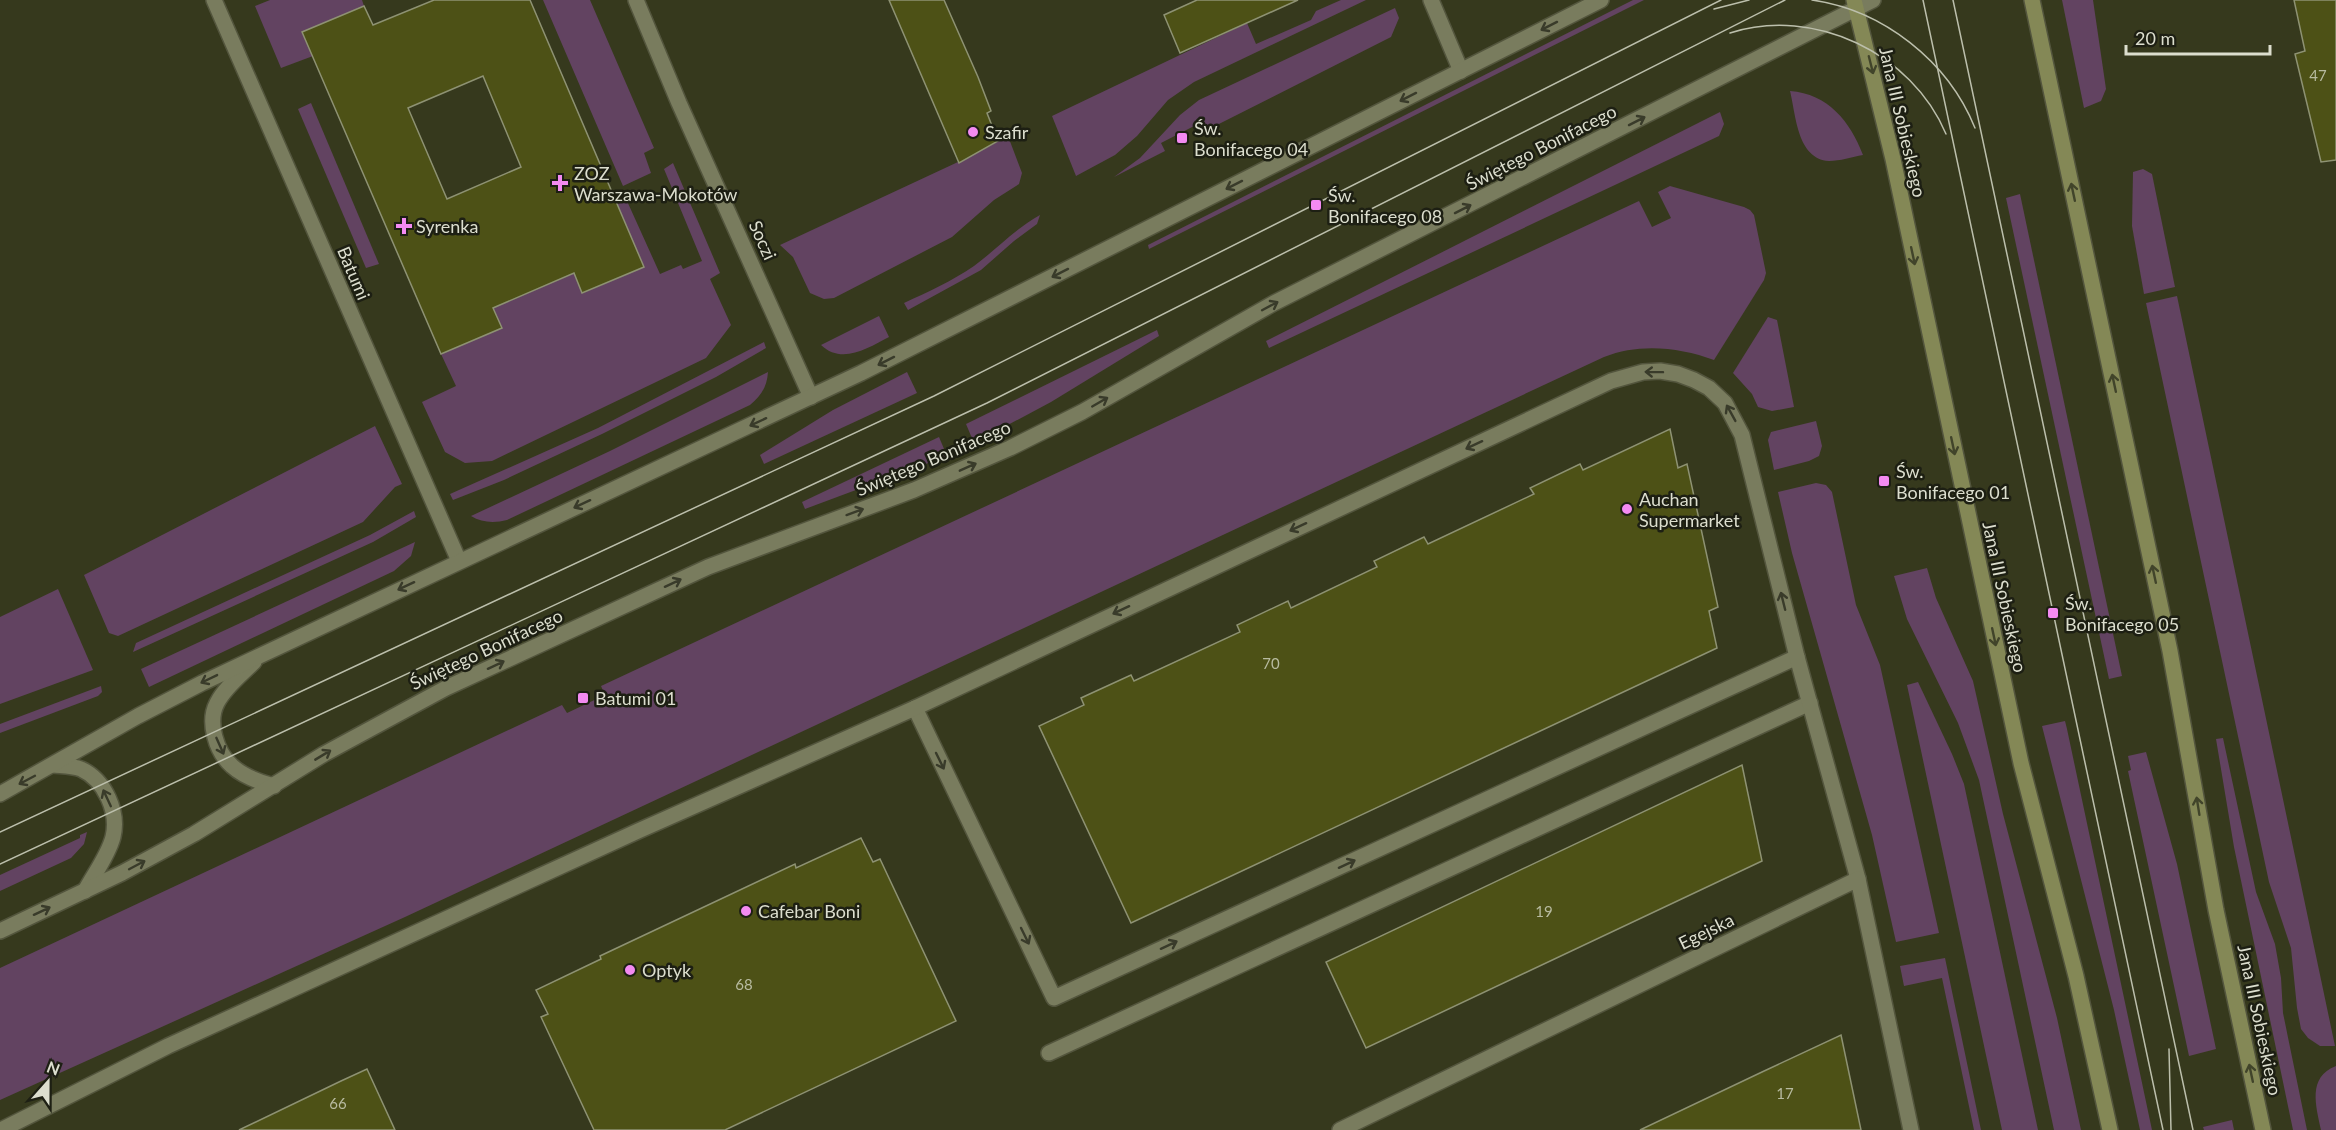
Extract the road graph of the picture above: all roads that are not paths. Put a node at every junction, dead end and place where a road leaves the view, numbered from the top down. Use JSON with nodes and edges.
{"nodes":[{"id":1,"x":214,"y":0,"type":"edge"},
{"id":2,"x":636,"y":0,"type":"edge"},
{"id":3,"x":1431,"y":0,"type":"edge"},
{"id":4,"x":1601,"y":0,"type":"edge"},
{"id":5,"x":1873,"y":0,"type":"edge"},
{"id":6,"x":2032,"y":0,"type":"edge"},
{"id":7,"x":1856,"y":4,"type":"edge"},
{"id":8,"x":1461,"y":71,"type":"junction"},
{"id":9,"x":812,"y":397,"type":"junction"},
{"id":10,"x":459,"y":561,"type":"junction"},
{"id":11,"x":262,"y":654,"type":"junction"},
{"id":12,"x":1797,"y":657,"type":"junction"},
{"id":13,"x":1810,"y":703,"type":"junction"},
{"id":14,"x":915,"y":708,"type":"junction"},
{"id":15,"x":53,"y":765,"type":"junction"},
{"id":16,"x":274,"y":786,"type":"junction"},
{"id":17,"x":0,"y":794,"type":"edge"},
{"id":18,"x":1858,"y":879,"type":"junction"},
{"id":19,"x":85,"y":891,"type":"junction"},
{"id":20,"x":0,"y":931,"type":"edge"},
{"id":21,"x":1049,"y":1053,"type":"dead end"},
{"id":22,"x":1,"y":1130,"type":"edge"},
{"id":23,"x":1340,"y":1130,"type":"edge"},
{"id":24,"x":1911,"y":1130,"type":"edge"},
{"id":25,"x":2110,"y":1130,"type":"edge"},
{"id":26,"x":2263,"y":1130,"type":"edge"}],
"edges":[{"from":1,"to":10,"type":"street","name":"Batumi"},
{"from":2,"to":9,"type":"street","name":"Soczi"},
{"from":3,"to":8,"type":"street"},
{"from":4,"to":8,"type":"street","one_way":true},
{"from":5,"to":7,"type":"street","name":"Świętego Bonifacego"},
{"from":26,"to":6,"type":"main road","name":"Jana III Sobieskiego","one_way":true},
{"from":16,"to":7,"type":"street","name":"Świętego Bonifacego","one_way":true},
{"from":7,"to":25,"type":"main road","name":"Jana III Sobieskiego","one_way":true},
{"from":8,"to":9,"type":"street","one_way":true},
{"from":9,"to":10,"type":"street","one_way":true},
{"from":10,"to":11,"type":"street","one_way":true},
{"from":11,"to":15,"type":"street","one_way":true},
{"from":11,"to":16,"type":"street","one_way":true},
{"from":12,"to":13,"type":"street"},
{"from":14,"to":12,"type":"street","one_way":true},
{"from":12,"to":14,"type":"street","one_way":true},
{"from":13,"to":18,"type":"street"},
{"from":13,"to":21,"type":"street"},
{"from":14,"to":22,"type":"street"},
{"from":15,"to":17,"type":"street","one_way":true},
{"from":19,"to":15,"type":"street","one_way":true},
{"from":19,"to":16,"type":"street","name":"Świętego Bonifacego","one_way":true},
{"from":18,"to":23,"type":"street","name":"Egejska"},
{"from":18,"to":24,"type":"street"},
{"from":20,"to":19,"type":"street","name":"Świętego Bonifacego","one_way":true}]}
